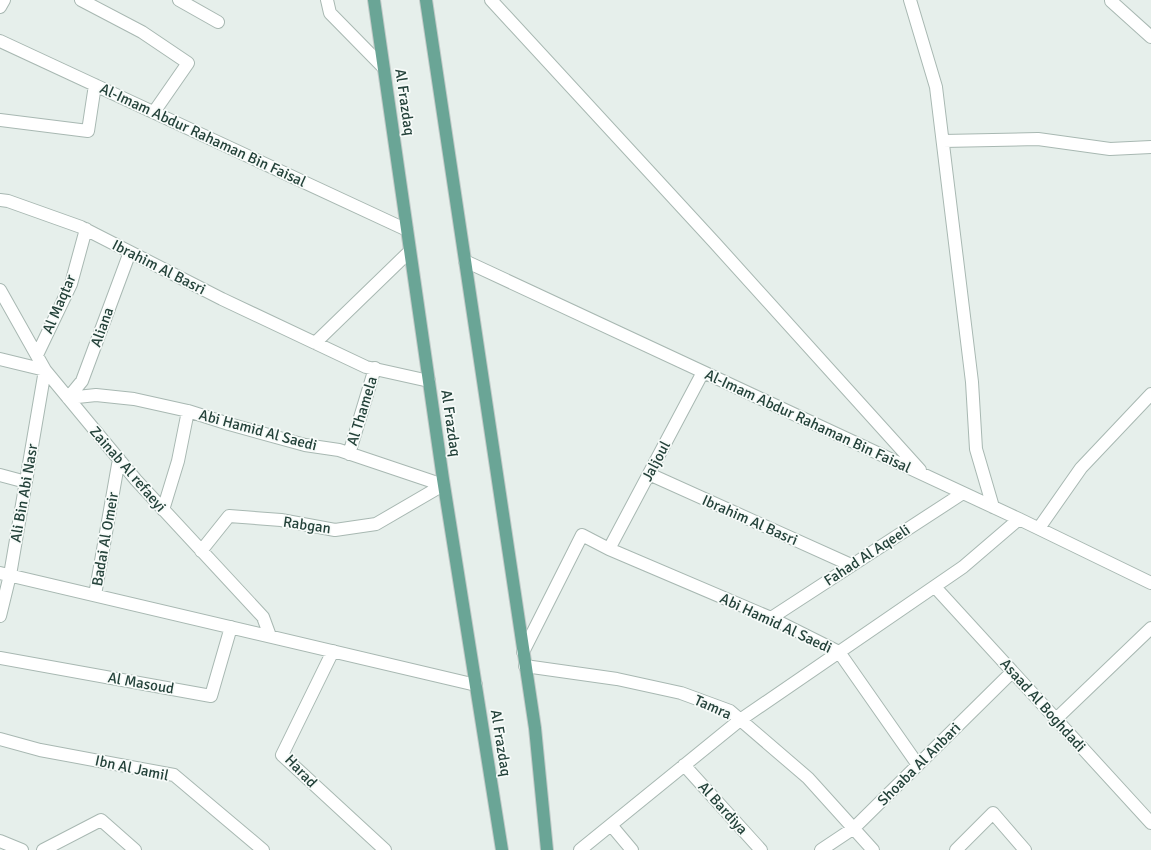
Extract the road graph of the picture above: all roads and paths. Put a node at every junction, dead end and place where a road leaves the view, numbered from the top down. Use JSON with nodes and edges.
{"nodes":[{"id":1,"x":4,"y":0,"type":"edge"},
{"id":2,"x":81,"y":0,"type":"edge"},
{"id":3,"x":179,"y":0,"type":"edge"},
{"id":4,"x":327,"y":0,"type":"edge"},
{"id":5,"x":374,"y":0,"type":"edge"},
{"id":6,"x":426,"y":0,"type":"edge"},
{"id":7,"x":491,"y":0,"type":"edge"},
{"id":8,"x":910,"y":0,"type":"edge"},
{"id":9,"x":1111,"y":1,"type":"dead end"},
{"id":10,"x":0,"y":7,"type":"edge"},
{"id":11,"x":218,"y":22,"type":"dead end"},
{"id":12,"x":1151,"y":37,"type":"edge"},
{"id":13,"x":0,"y":41,"type":"edge"},
{"id":14,"x":383,"y":67,"type":"junction"},
{"id":15,"x":95,"y":85,"type":"junction"},
{"id":16,"x":154,"y":112,"type":"junction"},
{"id":17,"x":0,"y":120,"type":"edge"},
{"id":18,"x":943,"y":141,"type":"junction"},
{"id":19,"x":1151,"y":147,"type":"edge"},
{"id":20,"x":0,"y":200,"type":"edge"},
{"id":21,"x":86,"y":229,"type":"junction"},
{"id":22,"x":407,"y":230,"type":"junction"},
{"id":23,"x":410,"y":251,"type":"junction"},
{"id":24,"x":130,"y":252,"type":"junction"},
{"id":25,"x":465,"y":260,"type":"junction"},
{"id":26,"x":0,"y":290,"type":"edge"},
{"id":27,"x":315,"y":343,"type":"junction"},
{"id":28,"x":36,"y":355,"type":"junction"},
{"id":29,"x":0,"y":358,"type":"edge"},
{"id":30,"x":375,"y":368,"type":"junction"},
{"id":31,"x":45,"y":370,"type":"junction"},
{"id":32,"x":703,"y":372,"type":"junction"},
{"id":33,"x":429,"y":382,"type":"junction"},
{"id":34,"x":1151,"y":394,"type":"edge"},
{"id":35,"x":68,"y":398,"type":"junction"},
{"id":36,"x":188,"y":411,"type":"junction"},
{"id":37,"x":349,"y":454,"type":"junction"},
{"id":38,"x":119,"y":459,"type":"junction"},
{"id":39,"x":649,"y":474,"type":"junction"},
{"id":40,"x":923,"y":474,"type":"junction"},
{"id":41,"x":0,"y":475,"type":"edge"},
{"id":42,"x":26,"y":482,"type":"junction"},
{"id":43,"x":444,"y":485,"type":"junction"},
{"id":44,"x":963,"y":493,"type":"junction"},
{"id":45,"x":993,"y":507,"type":"junction"},
{"id":46,"x":163,"y":510,"type":"junction"},
{"id":47,"x":1019,"y":519,"type":"junction"},
{"id":48,"x":1039,"y":528,"type":"junction"},
{"id":49,"x":609,"y":550,"type":"junction"},
{"id":50,"x":201,"y":551,"type":"junction"},
{"id":51,"x":851,"y":566,"type":"junction"},
{"id":52,"x":5,"y":574,"type":"edge"},
{"id":53,"x":1151,"y":583,"type":"edge"},
{"id":54,"x":934,"y":586,"type":"junction"},
{"id":55,"x":95,"y":595,"type":"junction"},
{"id":56,"x":0,"y":616,"type":"edge"},
{"id":57,"x":772,"y":618,"type":"junction"},
{"id":58,"x":231,"y":627,"type":"junction"},
{"id":59,"x":1151,"y":628,"type":"edge"},
{"id":60,"x":270,"y":636,"type":"junction"},
{"id":61,"x":333,"y":651,"type":"junction"},
{"id":62,"x":523,"y":652,"type":"junction"},
{"id":63,"x":838,"y":652,"type":"junction"},
{"id":64,"x":0,"y":658,"type":"edge"},
{"id":65,"x":526,"y":666,"type":"junction"},
{"id":66,"x":1012,"y":672,"type":"junction"},
{"id":67,"x":476,"y":684,"type":"junction"},
{"id":68,"x":1056,"y":719,"type":"junction"},
{"id":69,"x":740,"y":720,"type":"junction"},
{"id":70,"x":0,"y":739,"type":"edge"},
{"id":71,"x":918,"y":764,"type":"junction"},
{"id":72,"x":684,"y":765,"type":"junction"},
{"id":73,"x":1151,"y":823,"type":"edge"},
{"id":74,"x":611,"y":825,"type":"junction"},
{"id":75,"x":854,"y":828,"type":"junction"},
{"id":76,"x":0,"y":841,"type":"edge"},
{"id":77,"x":22,"y":850,"type":"edge"},
{"id":78,"x":43,"y":850,"type":"edge"},
{"id":79,"x":134,"y":850,"type":"edge"},
{"id":80,"x":263,"y":850,"type":"edge"},
{"id":81,"x":385,"y":850,"type":"edge"},
{"id":82,"x":502,"y":850,"type":"edge"},
{"id":83,"x":547,"y":850,"type":"edge"},
{"id":84,"x":580,"y":850,"type":"edge"},
{"id":85,"x":632,"y":850,"type":"edge"},
{"id":86,"x":761,"y":850,"type":"edge"},
{"id":87,"x":821,"y":850,"type":"edge"},
{"id":88,"x":873,"y":850,"type":"edge"},
{"id":89,"x":956,"y":850,"type":"edge"},
{"id":90,"x":1025,"y":850,"type":"edge"}],
"edges":[{"from":1,"to":10,"type":"street"},
{"from":2,"to":16,"type":"street"},
{"from":3,"to":11,"type":"street"},
{"from":4,"to":14,"type":"street"},
{"from":5,"to":14,"type":"main road","name":"Al Frazdaq"},
{"from":6,"to":25,"type":"main road"},
{"from":7,"to":40,"type":"street"},
{"from":8,"to":18,"type":"street"},
{"from":9,"to":12,"type":"street"},
{"from":13,"to":15,"type":"street","name":"Al-Imam Abdur Rahaman Bin Faisal"},
{"from":14,"to":22,"type":"main road","name":"Al Frazdaq"},
{"from":15,"to":16,"type":"street","name":"Al-Imam Abdur Rahaman Bin Faisal"},
{"from":15,"to":17,"type":"street"},
{"from":16,"to":22,"type":"street","name":"Al-Imam Abdur Rahaman Bin Faisal"},
{"from":18,"to":19,"type":"street"},
{"from":18,"to":45,"type":"street"},
{"from":20,"to":21,"type":"street","name":"Ibrahim Al Basri"},
{"from":21,"to":24,"type":"street","name":"Ibrahim Al Basri"},
{"from":21,"to":28,"type":"street","name":"Al Maqtar"},
{"from":22,"to":23,"type":"main road","name":"Al Frazdaq"},
{"from":23,"to":27,"type":"street"},
{"from":23,"to":33,"type":"main road","name":"Al Frazdaq"},
{"from":24,"to":27,"type":"street","name":"Ibrahim Al Basri"},
{"from":24,"to":35,"type":"street","name":"Aliana"},
{"from":25,"to":32,"type":"street","name":"Al-Imam Abdur Rahaman Bin Faisal"},
{"from":25,"to":62,"type":"main road"},
{"from":26,"to":28,"type":"street","name":"Zainab Al refaeyi"},
{"from":27,"to":30,"type":"street","name":"Ibrahim Al Basri"},
{"from":28,"to":31,"type":"street","name":"Zainab Al refaeyi"},
{"from":29,"to":31,"type":"street"},
{"from":30,"to":33,"type":"street","name":"Ibrahim Al Basri"},
{"from":30,"to":37,"type":"street","name":"Al Thamela"},
{"from":31,"to":35,"type":"street","name":"Zainab Al refaeyi"},
{"from":31,"to":42,"type":"street","name":"Ali Bin Abi Nasr"},
{"from":32,"to":39,"type":"street","name":"Jaljoul"},
{"from":32,"to":40,"type":"street","name":"Al-Imam Abdur Rahaman Bin Faisal"},
{"from":33,"to":43,"type":"main road","name":"Al Frazdaq"},
{"from":34,"to":48,"type":"street"},
{"from":35,"to":36,"type":"street","name":"Abi Hamid Al Saedi"},
{"from":35,"to":38,"type":"street","name":"Zainab Al refaeyi"},
{"from":36,"to":37,"type":"street","name":"Abi Hamid Al Saedi"},
{"from":36,"to":46,"type":"street"},
{"from":37,"to":43,"type":"street","name":"Abi Hamid Al Saedi"},
{"from":38,"to":46,"type":"street","name":"Zainab Al refaeyi"},
{"from":38,"to":55,"type":"street","name":"Badai Al Omeir"},
{"from":39,"to":49,"type":"street","name":"Jaljoul"},
{"from":39,"to":51,"type":"street","name":"Ibrahim Al Basri"},
{"from":40,"to":44,"type":"street","name":"Al-Imam Abdur Rahaman Bin Faisal"},
{"from":41,"to":42,"type":"street"},
{"from":42,"to":52,"type":"street","name":"Ali Bin Abi Nasr"},
{"from":43,"to":50,"type":"street","name":"Rabgan"},
{"from":43,"to":67,"type":"main road","name":"Al Frazdaq"},
{"from":44,"to":45,"type":"street","name":"Al-Imam Abdur Rahaman Bin Faisal"},
{"from":44,"to":51,"type":"street","name":"Fahad Al Aqeeli"},
{"from":45,"to":47,"type":"street","name":"Al-Imam Abdur Rahaman Bin Faisal"},
{"from":46,"to":50,"type":"street","name":"Zainab Al refaeyi"},
{"from":47,"to":48,"type":"street","name":"Al-Imam Abdur Rahaman Bin Faisal"},
{"from":47,"to":54,"type":"street"},
{"from":48,"to":53,"type":"street","name":"Al-Imam Abdur Rahaman Bin Faisal"},
{"from":49,"to":57,"type":"street","name":"Abi Hamid Al Saedi"},
{"from":49,"to":62,"type":"street","name":"Abi Hamid Al Saedi"},
{"from":50,"to":60,"type":"street","name":"Zainab Al refaeyi"},
{"from":51,"to":57,"type":"street","name":"Fahad Al Aqeeli"},
{"from":52,"to":55,"type":"street"},
{"from":52,"to":56,"type":"street","name":"Ali Bin Abi Nasr"},
{"from":54,"to":63,"type":"street"},
{"from":54,"to":66,"type":"street","name":"Asaad Al Boghdadi"},
{"from":55,"to":58,"type":"street"},
{"from":57,"to":63,"type":"street","name":"Abi Hamid Al Saedi"},
{"from":58,"to":60,"type":"street"},
{"from":58,"to":64,"type":"street","name":"Al Masoud"},
{"from":59,"to":68,"type":"street"},
{"from":60,"to":61,"type":"street"},
{"from":61,"to":67,"type":"street"},
{"from":61,"to":81,"type":"street","name":"Harad"},
{"from":62,"to":65,"type":"main road"},
{"from":63,"to":69,"type":"street"},
{"from":63,"to":71,"type":"street","name":"Abi Hamid Al Saedi"},
{"from":65,"to":69,"type":"street","name":"Tamra"},
{"from":65,"to":83,"type":"main road"},
{"from":66,"to":68,"type":"street","name":"Asaad Al Boghdadi"},
{"from":66,"to":71,"type":"street","name":"Shoaba Al Anbari"},
{"from":67,"to":82,"type":"main road","name":"Al Frazdaq"},
{"from":68,"to":73,"type":"street","name":"Asaad Al Boghdadi"},
{"from":69,"to":72,"type":"street"},
{"from":69,"to":75,"type":"street","name":"Tamra"},
{"from":70,"to":80,"type":"street","name":"Ibn Al Jamil"},
{"from":71,"to":75,"type":"street","name":"Shoaba Al Anbari"},
{"from":72,"to":74,"type":"street"},
{"from":72,"to":86,"type":"street","name":"Al Bardiya"},
{"from":74,"to":84,"type":"street"},
{"from":74,"to":85,"type":"street"},
{"from":75,"to":87,"type":"street","name":"Shoaba Al Anbari"},
{"from":75,"to":88,"type":"street","name":"Tamra"},
{"from":76,"to":77,"type":"street"},
{"from":78,"to":79,"type":"street"},
{"from":89,"to":90,"type":"street"}]}
